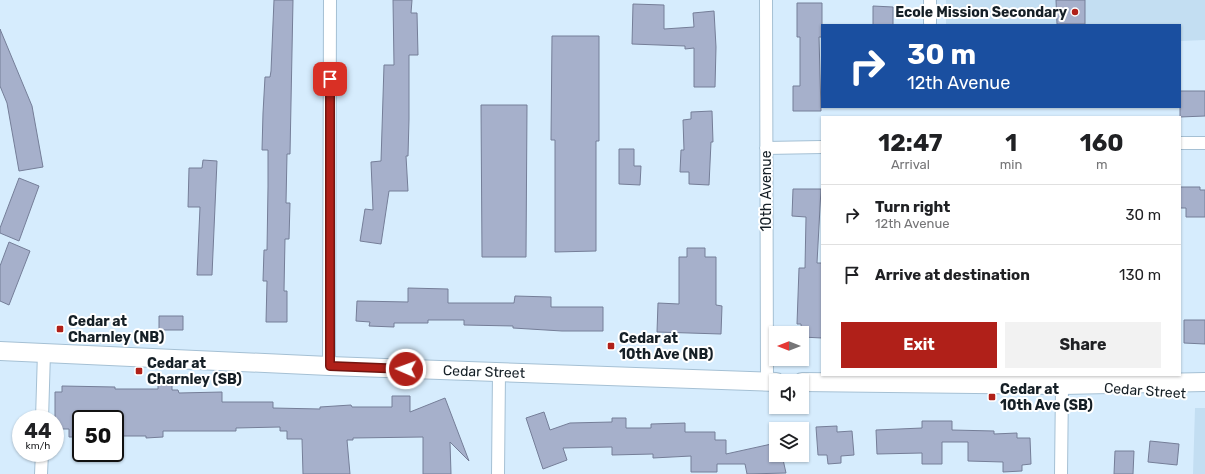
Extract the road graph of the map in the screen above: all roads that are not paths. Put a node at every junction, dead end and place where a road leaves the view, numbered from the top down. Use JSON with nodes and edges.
{"nodes":[{"id":1,"x":330,"y":0,"type":"edge"},
{"id":2,"x":766,"y":0,"type":"edge"},
{"id":3,"x":930,"y":0,"type":"edge"},
{"id":4,"x":930,"y":23,"type":"dead end"},
{"id":5,"x":1181,"y":143,"type":"edge"},
{"id":6,"x":1205,"y":143,"type":"edge"},
{"id":7,"x":821,"y":147,"type":"edge"},
{"id":8,"x":766,"y":148,"type":"junction"},
{"id":9,"x":0,"y":351,"type":"edge"},
{"id":10,"x":44,"y":352,"type":"junction"},
{"id":11,"x":330,"y":366,"type":"junction"},
{"id":12,"x":499,"y":372,"type":"junction"},
{"id":13,"x":772,"y":374,"type":"edge"},
{"id":14,"x":769,"y":382,"type":"edge"},
{"id":15,"x":809,"y":382,"type":"edge"},
{"id":16,"x":1205,"y":382,"type":"edge"},
{"id":17,"x":1062,"y":385,"type":"junction"},
{"id":18,"x":1205,"y":395,"type":"edge"},
{"id":19,"x":42,"y":410,"type":"edge"},
{"id":20,"x":42,"y":462,"type":"edge"},
{"id":21,"x":41,"y":474,"type":"edge"},
{"id":22,"x":498,"y":474,"type":"edge"},
{"id":23,"x":1061,"y":474,"type":"edge"}],
"edges":[{"from":1,"to":11,"type":"street"},
{"from":2,"to":8,"type":"street","name":"10th Avenue"},
{"from":3,"to":4,"type":"street"},
{"from":5,"to":6,"type":"street"},
{"from":7,"to":8,"type":"street"},
{"from":8,"to":13,"type":"street","name":"10th Avenue"},
{"from":9,"to":10,"type":"main road","name":"Cedar Street"},
{"from":10,"to":11,"type":"main road","name":"Cedar Street"},
{"from":10,"to":19,"type":"street"},
{"from":11,"to":12,"type":"main road","name":"Cedar Street"},
{"from":12,"to":14,"type":"main road","name":"Cedar Street"},
{"from":12,"to":22,"type":"street"},
{"from":15,"to":17,"type":"main road","name":"Cedar Street"},
{"from":16,"to":17,"type":"main road","name":"Cedar Street"},
{"from":17,"to":18,"type":"main road","name":"Cedar Street"},
{"from":17,"to":23,"type":"street"},
{"from":20,"to":21,"type":"street"}]}
